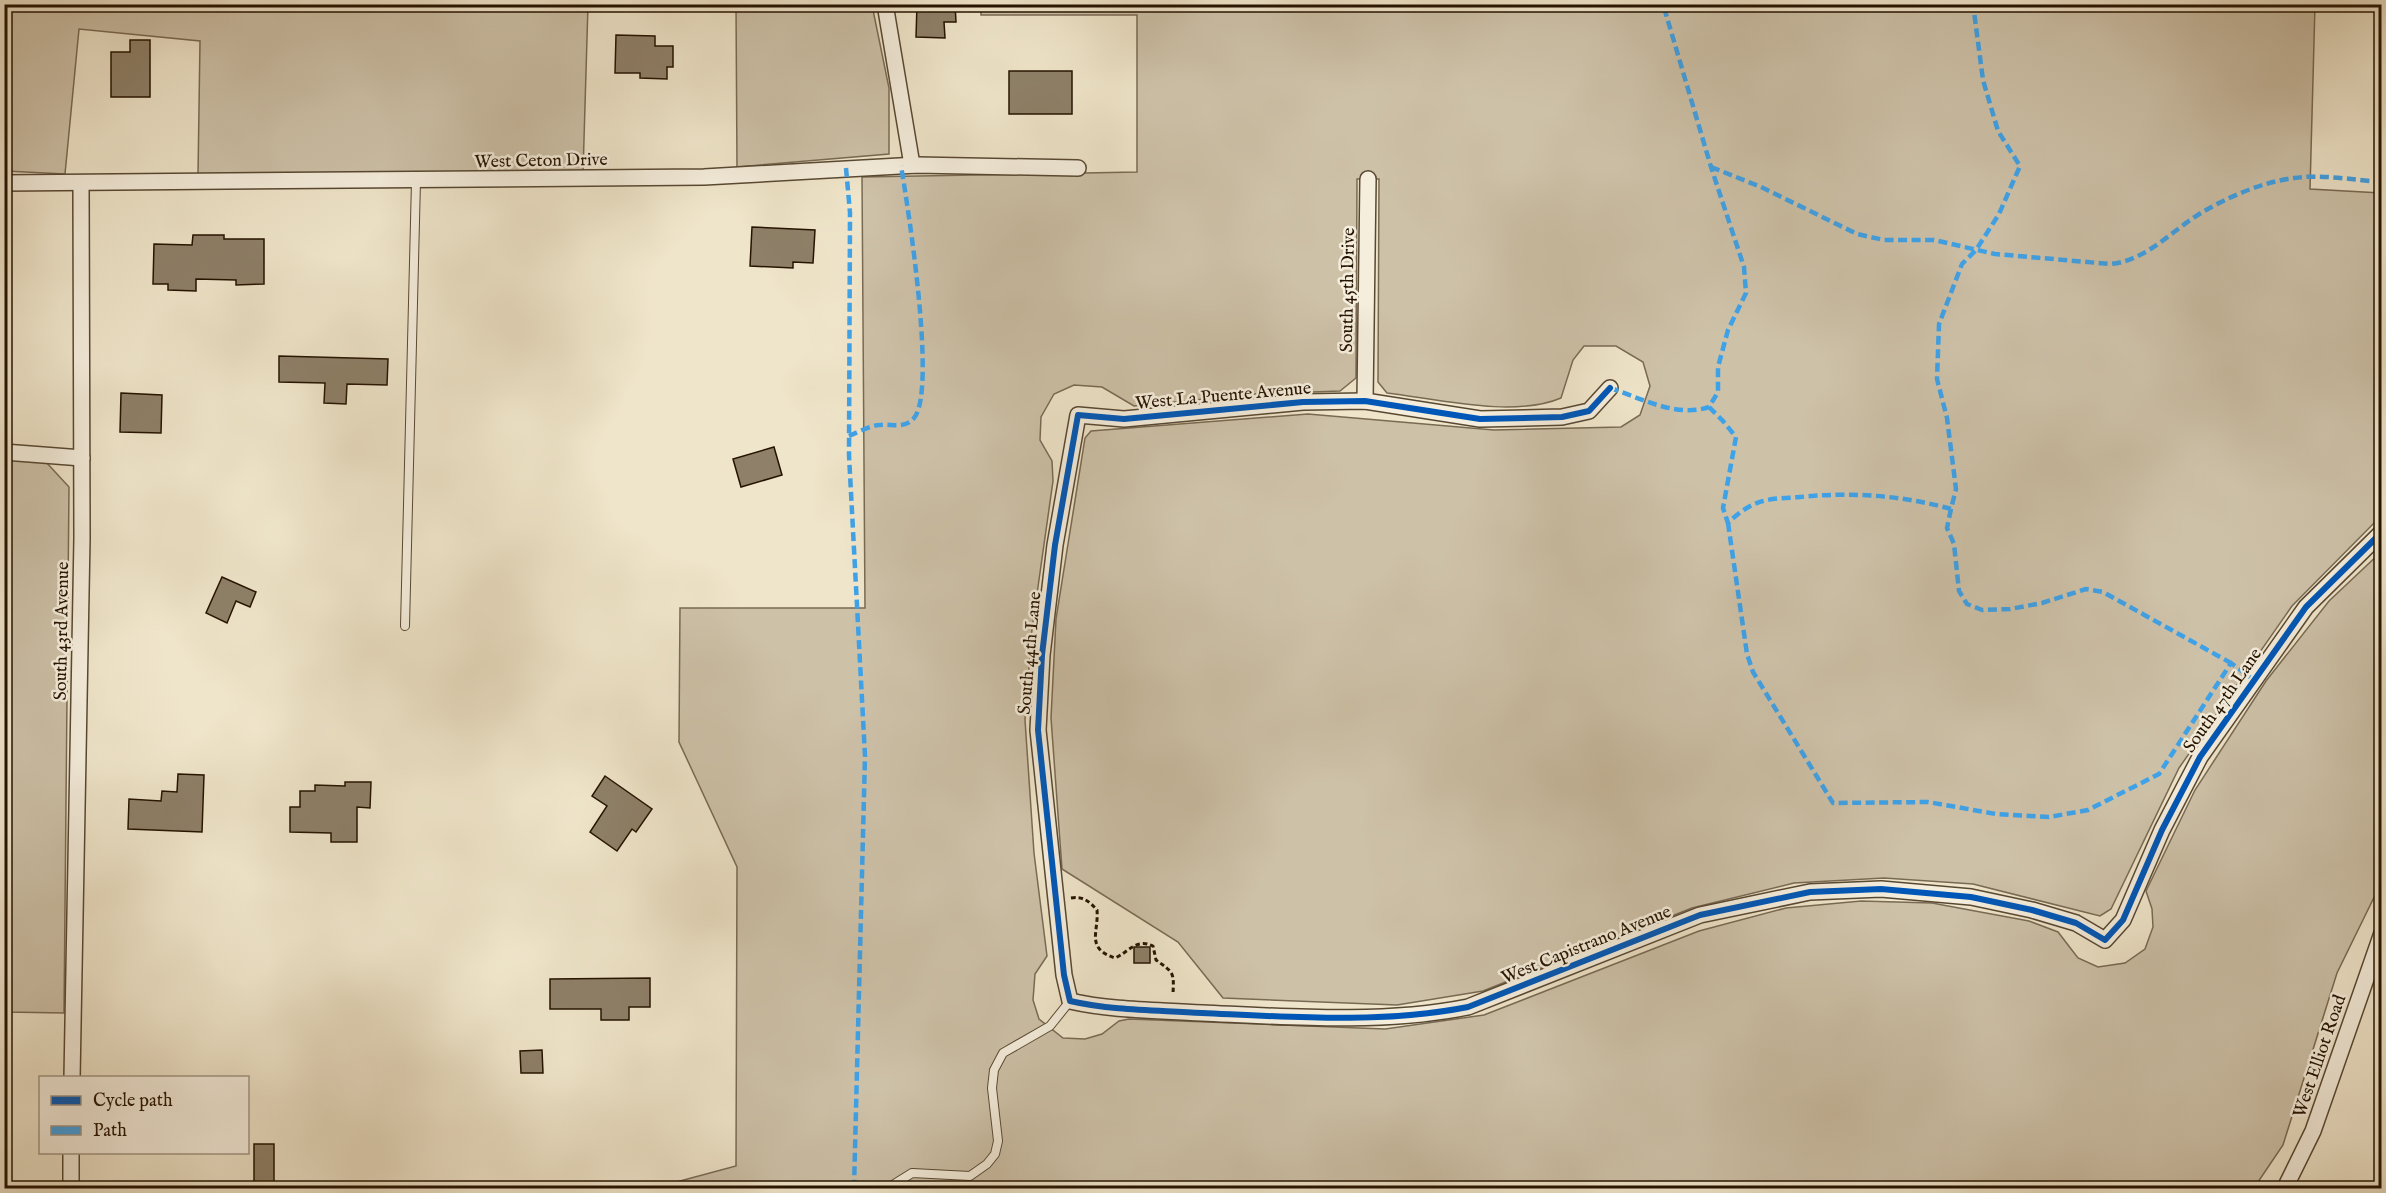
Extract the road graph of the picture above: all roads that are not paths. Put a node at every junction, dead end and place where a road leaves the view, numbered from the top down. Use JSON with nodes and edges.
{"nodes":[{"id":1,"x":885,"y":4,"type":"edge"},
{"id":2,"x":912,"y":165,"type":"junction"},
{"id":3,"x":1078,"y":168,"type":"dead end"},
{"id":4,"x":1368,"y":179,"type":"dead end"},
{"id":5,"x":416,"y":181,"type":"junction"},
{"id":6,"x":4,"y":183,"type":"edge"},
{"id":7,"x":81,"y":184,"type":"junction"},
{"id":8,"x":1610,"y":388,"type":"dead end"},
{"id":9,"x":1365,"y":401,"type":"junction"},
{"id":10,"x":1078,"y":415,"type":"joint"},
{"id":11,"x":4,"y":452,"type":"edge"},
{"id":12,"x":82,"y":458,"type":"junction"},
{"id":13,"x":2382,"y":532,"type":"edge"},
{"id":14,"x":405,"y":626,"type":"dead end"},
{"id":15,"x":2382,"y":933,"type":"edge"},
{"id":16,"x":2105,"y":940,"type":"joint"},
{"id":17,"x":1070,"y":1001,"type":"junction"},
{"id":18,"x":72,"y":1076,"type":"edge"},
{"id":19,"x":71,"y":1154,"type":"edge"},
{"id":20,"x":71,"y":1188,"type":"edge"},
{"id":21,"x":888,"y":1188,"type":"edge"},
{"id":22,"x":2285,"y":1188,"type":"edge"}],
"edges":[{"from":1,"to":2,"type":"street"},
{"from":2,"to":3,"type":"street","name":"West Ceton Drive"},
{"from":2,"to":5,"type":"street","name":"West Ceton Drive"},
{"from":4,"to":9,"type":"street","name":"South 45th Drive"},
{"from":5,"to":7,"type":"street","name":"West Ceton Drive"},
{"from":5,"to":14,"type":"lane"},
{"from":6,"to":7,"type":"street","name":"West Ceton Drive"},
{"from":7,"to":12,"type":"street","name":"South 43rd Avenue"},
{"from":8,"to":9,"type":"street","name":"West La Puente Avenue"},
{"from":9,"to":10,"type":"street","name":"West La Puente Avenue"},
{"from":10,"to":17,"type":"street","name":"South 44th Lane"},
{"from":11,"to":12,"type":"street"},
{"from":12,"to":18,"type":"street","name":"South 43rd Avenue"},
{"from":13,"to":16,"type":"street","name":"South 47th Lane"},
{"from":15,"to":22,"type":"street","name":"West Elliot Road"},
{"from":16,"to":17,"type":"street","name":"West Capistrano Avenue"},
{"from":17,"to":21,"type":"lane"},
{"from":19,"to":20,"type":"street"}]}
